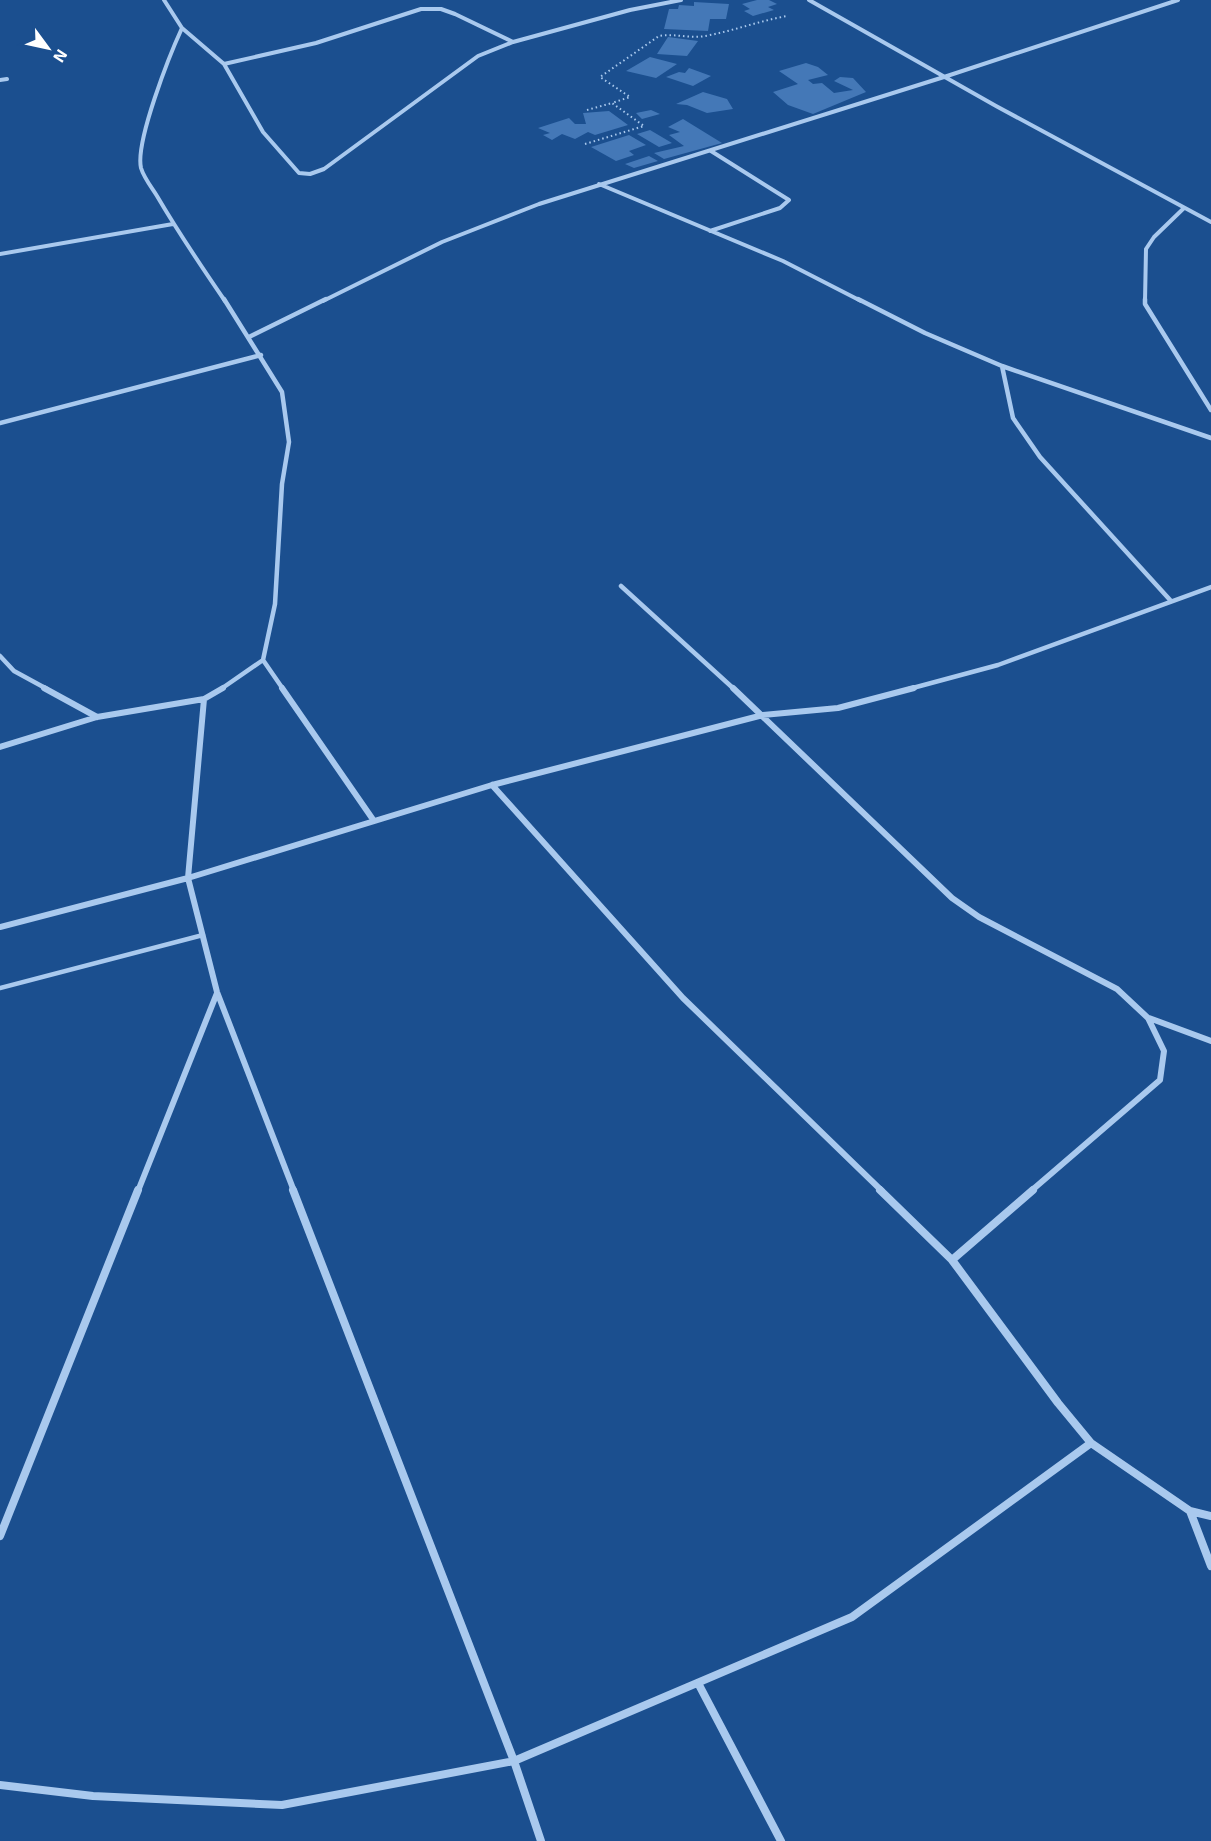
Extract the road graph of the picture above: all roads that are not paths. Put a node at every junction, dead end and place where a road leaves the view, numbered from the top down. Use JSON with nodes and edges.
{"nodes":[{"id":1,"x":164,"y":0,"type":"edge"},
{"id":2,"x":681,"y":0,"type":"edge"},
{"id":3,"x":809,"y":0,"type":"edge"},
{"id":4,"x":1178,"y":0,"type":"edge"},
{"id":5,"x":665,"y":1,"type":"edge"},
{"id":6,"x":182,"y":28,"type":"junction"},
{"id":7,"x":513,"y":42,"type":"junction"},
{"id":8,"x":224,"y":63,"type":"junction"},
{"id":9,"x":944,"y":77,"type":"junction"},
{"id":10,"x":7,"y":79,"type":"dead end"},
{"id":11,"x":0,"y":80,"type":"edge"},
{"id":12,"x":711,"y":152,"type":"junction"},
{"id":13,"x":599,"y":184,"type":"junction"},
{"id":14,"x":1183,"y":209,"type":"junction"},
{"id":15,"x":1211,"y":222,"type":"edge"},
{"id":16,"x":173,"y":224,"type":"junction"},
{"id":17,"x":710,"y":231,"type":"junction"},
{"id":18,"x":0,"y":254,"type":"edge"},
{"id":19,"x":249,"y":337,"type":"junction"},
{"id":20,"x":261,"y":355,"type":"junction"},
{"id":21,"x":1002,"y":366,"type":"junction"},
{"id":22,"x":1211,"y":410,"type":"edge"},
{"id":23,"x":0,"y":423,"type":"edge"},
{"id":24,"x":1211,"y":438,"type":"edge"},
{"id":25,"x":621,"y":586,"type":"dead end"},
{"id":26,"x":1211,"y":587,"type":"edge"},
{"id":27,"x":1171,"y":601,"type":"junction"},
{"id":28,"x":0,"y":656,"type":"edge"},
{"id":29,"x":263,"y":660,"type":"junction"},
{"id":30,"x":204,"y":699,"type":"junction"},
{"id":31,"x":763,"y":715,"type":"junction"},
{"id":32,"x":97,"y":717,"type":"junction"},
{"id":33,"x":0,"y":747,"type":"edge"},
{"id":34,"x":492,"y":785,"type":"junction"},
{"id":35,"x":374,"y":821,"type":"junction"},
{"id":36,"x":188,"y":878,"type":"junction"},
{"id":37,"x":0,"y":927,"type":"edge"},
{"id":38,"x":203,"y":934,"type":"junction"},
{"id":39,"x":0,"y":988,"type":"edge"},
{"id":40,"x":217,"y":993,"type":"junction"},
{"id":41,"x":1148,"y":1018,"type":"junction"},
{"id":42,"x":1211,"y":1041,"type":"edge"},
{"id":43,"x":952,"y":1260,"type":"junction"},
{"id":44,"x":1091,"y":1443,"type":"junction"},
{"id":45,"x":1190,"y":1511,"type":"junction"},
{"id":46,"x":1211,"y":1516,"type":"edge"},
{"id":47,"x":0,"y":1536,"type":"edge"},
{"id":48,"x":1211,"y":1566,"type":"edge"},
{"id":49,"x":698,"y":1683,"type":"junction"},
{"id":50,"x":514,"y":1761,"type":"junction"},
{"id":51,"x":0,"y":1785,"type":"edge"},
{"id":52,"x":541,"y":1841,"type":"edge"},
{"id":53,"x":781,"y":1841,"type":"edge"}],
"edges":[{"from":1,"to":6,"type":"street"},
{"from":2,"to":5,"type":"street"},
{"from":3,"to":9,"type":"street"},
{"from":4,"to":9,"type":"street"},
{"from":5,"to":7,"type":"street"},
{"from":6,"to":8,"type":"street"},
{"from":6,"to":16,"type":"street"},
{"from":7,"to":8,"type":"street"},
{"from":7,"to":8,"type":"street"},
{"from":9,"to":12,"type":"street"},
{"from":9,"to":14,"type":"street"},
{"from":10,"to":11,"type":"street"},
{"from":12,"to":13,"type":"street"},
{"from":12,"to":17,"type":"street"},
{"from":13,"to":17,"type":"street"},
{"from":13,"to":19,"type":"street"},
{"from":14,"to":15,"type":"street"},
{"from":14,"to":22,"type":"street"},
{"from":16,"to":18,"type":"street"},
{"from":16,"to":19,"type":"street"},
{"from":17,"to":21,"type":"street"},
{"from":19,"to":20,"type":"street"},
{"from":20,"to":23,"type":"street"},
{"from":20,"to":29,"type":"street"},
{"from":21,"to":24,"type":"street"},
{"from":21,"to":27,"type":"street"},
{"from":25,"to":31,"type":"street"},
{"from":26,"to":27,"type":"street"},
{"from":27,"to":31,"type":"street"},
{"from":28,"to":32,"type":"street"},
{"from":29,"to":30,"type":"street"},
{"from":29,"to":35,"type":"street"},
{"from":30,"to":32,"type":"street"},
{"from":30,"to":36,"type":"street"},
{"from":31,"to":34,"type":"street"},
{"from":31,"to":41,"type":"street"},
{"from":32,"to":33,"type":"street"},
{"from":34,"to":35,"type":"street"},
{"from":34,"to":43,"type":"street"},
{"from":35,"to":36,"type":"street"},
{"from":36,"to":37,"type":"street"},
{"from":36,"to":38,"type":"street"},
{"from":38,"to":39,"type":"lane"},
{"from":38,"to":40,"type":"street"},
{"from":40,"to":47,"type":"street"},
{"from":40,"to":50,"type":"street"},
{"from":41,"to":42,"type":"street"},
{"from":41,"to":43,"type":"street"},
{"from":43,"to":44,"type":"street"},
{"from":44,"to":45,"type":"street"},
{"from":44,"to":49,"type":"street"},
{"from":45,"to":46,"type":"street"},
{"from":45,"to":48,"type":"street"},
{"from":49,"to":50,"type":"street"},
{"from":49,"to":53,"type":"street"},
{"from":50,"to":51,"type":"street"},
{"from":50,"to":52,"type":"street"}]}
